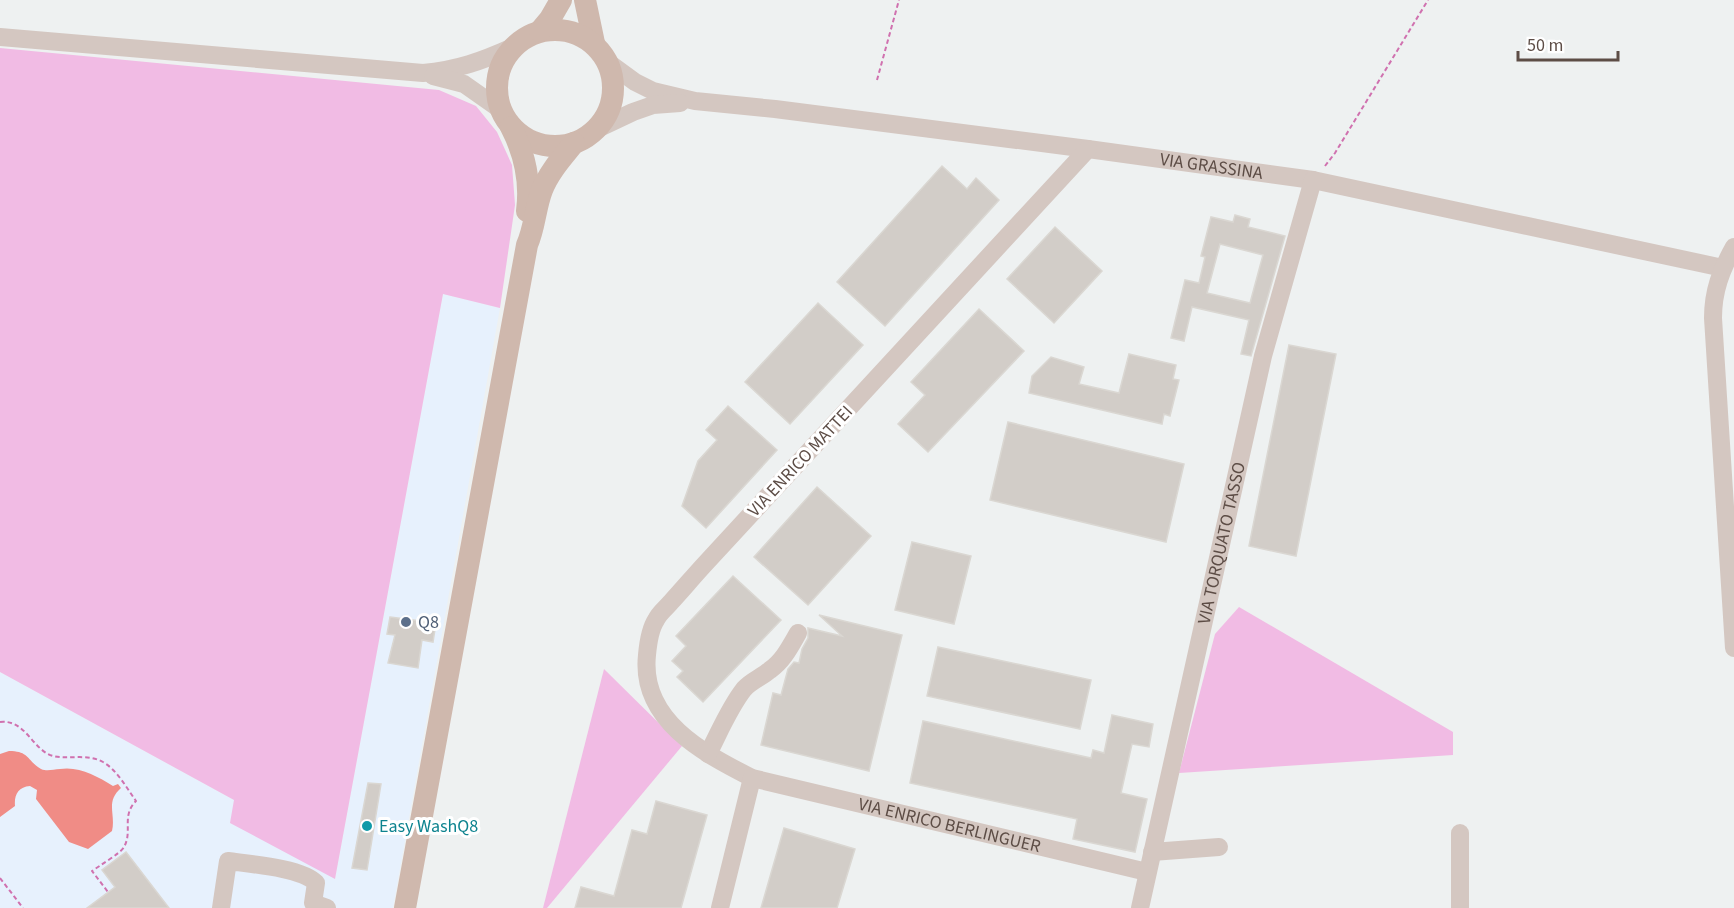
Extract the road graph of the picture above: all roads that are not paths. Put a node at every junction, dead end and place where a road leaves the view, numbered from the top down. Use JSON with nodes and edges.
{"nodes":[{"id":1,"x":561,"y":0,"type":"edge"},
{"id":2,"x":585,"y":0,"type":"edge"},
{"id":3,"x":540,"y":31,"type":"junction"},
{"id":4,"x":0,"y":37,"type":"edge"},
{"id":5,"x":594,"y":43,"type":"junction"},
{"id":6,"x":513,"y":46,"type":"junction"},
{"id":7,"x":609,"y":63,"type":"junction"},
{"id":8,"x":423,"y":73,"type":"junction"},
{"id":9,"x":695,"y":101,"type":"junction"},
{"id":10,"x":506,"y":118,"type":"junction"},
{"id":11,"x":597,"y":129,"type":"junction"},
{"id":12,"x":574,"y":143,"type":"junction"},
{"id":13,"x":1088,"y":149,"type":"junction"},
{"id":14,"x":1314,"y":180,"type":"junction"},
{"id":15,"x":527,"y":245,"type":"junction"},
{"id":16,"x":1734,"y":247,"type":"edge"},
{"id":17,"x":1723,"y":268,"type":"junction"},
{"id":18,"x":1733,"y":624,"type":"edge"},
{"id":19,"x":798,"y":633,"type":"dead end"},
{"id":20,"x":1734,"y":648,"type":"edge"},
{"id":21,"x":708,"y":754,"type":"junction"},
{"id":22,"x":752,"y":778,"type":"junction"},
{"id":23,"x":1460,"y":832,"type":"dead end"},
{"id":24,"x":1219,"y":847,"type":"dead end"},
{"id":25,"x":1152,"y":852,"type":"junction"},
{"id":26,"x":1147,"y":872,"type":"junction"},
{"id":27,"x":402,"y":903,"type":"edge"},
{"id":28,"x":317,"y":906,"type":"edge"},
{"id":29,"x":221,"y":908,"type":"edge"},
{"id":30,"x":720,"y":908,"type":"edge"},
{"id":31,"x":1140,"y":908,"type":"edge"},
{"id":32,"x":1460,"y":908,"type":"edge"}],
"edges":[{"from":1,"to":3,"type":"main road"},
{"from":2,"to":5,"type":"main road"},
{"from":3,"to":5,"type":"main road"},
{"from":3,"to":6,"type":"main road"},
{"from":4,"to":8,"type":"street"},
{"from":5,"to":7,"type":"main road"},
{"from":6,"to":8,"type":"street"},
{"from":6,"to":10,"type":"main road"},
{"from":7,"to":9,"type":"street","name":"VIA GRASSINA"},
{"from":7,"to":11,"type":"main road"},
{"from":8,"to":10,"type":"street"},
{"from":9,"to":11,"type":"street","name":"VIA GRASSINA"},
{"from":9,"to":13,"type":"street","name":"VIA GRASSINA"},
{"from":10,"to":12,"type":"main road"},
{"from":10,"to":15,"type":"main road"},
{"from":11,"to":12,"type":"main road"},
{"from":12,"to":15,"type":"main road"},
{"from":13,"to":14,"type":"street","name":"VIA GRASSINA"},
{"from":13,"to":21,"type":"street","name":"VIA ENRICO MATTEI"},
{"from":14,"to":17,"type":"street","name":"VIA GRASSINA"},
{"from":14,"to":25,"type":"street","name":"VIA TORQUATO TASSO"},
{"from":15,"to":27,"type":"main road"},
{"from":16,"to":17,"type":"street"},
{"from":17,"to":18,"type":"street"},
{"from":18,"to":20,"type":"street"},
{"from":19,"to":21,"type":"street"},
{"from":21,"to":22,"type":"street","name":"VIA ENRICO MATTEI"},
{"from":22,"to":26,"type":"street","name":"VIA ENRICO BERLINGUER"},
{"from":22,"to":30,"type":"street"},
{"from":23,"to":32,"type":"street"},
{"from":24,"to":25,"type":"street"},
{"from":25,"to":26,"type":"street","name":"VIA TORQUATO TASSO"},
{"from":26,"to":31,"type":"street","name":"VIA TORQUATO TASSO"},
{"from":28,"to":29,"type":"street"}]}
